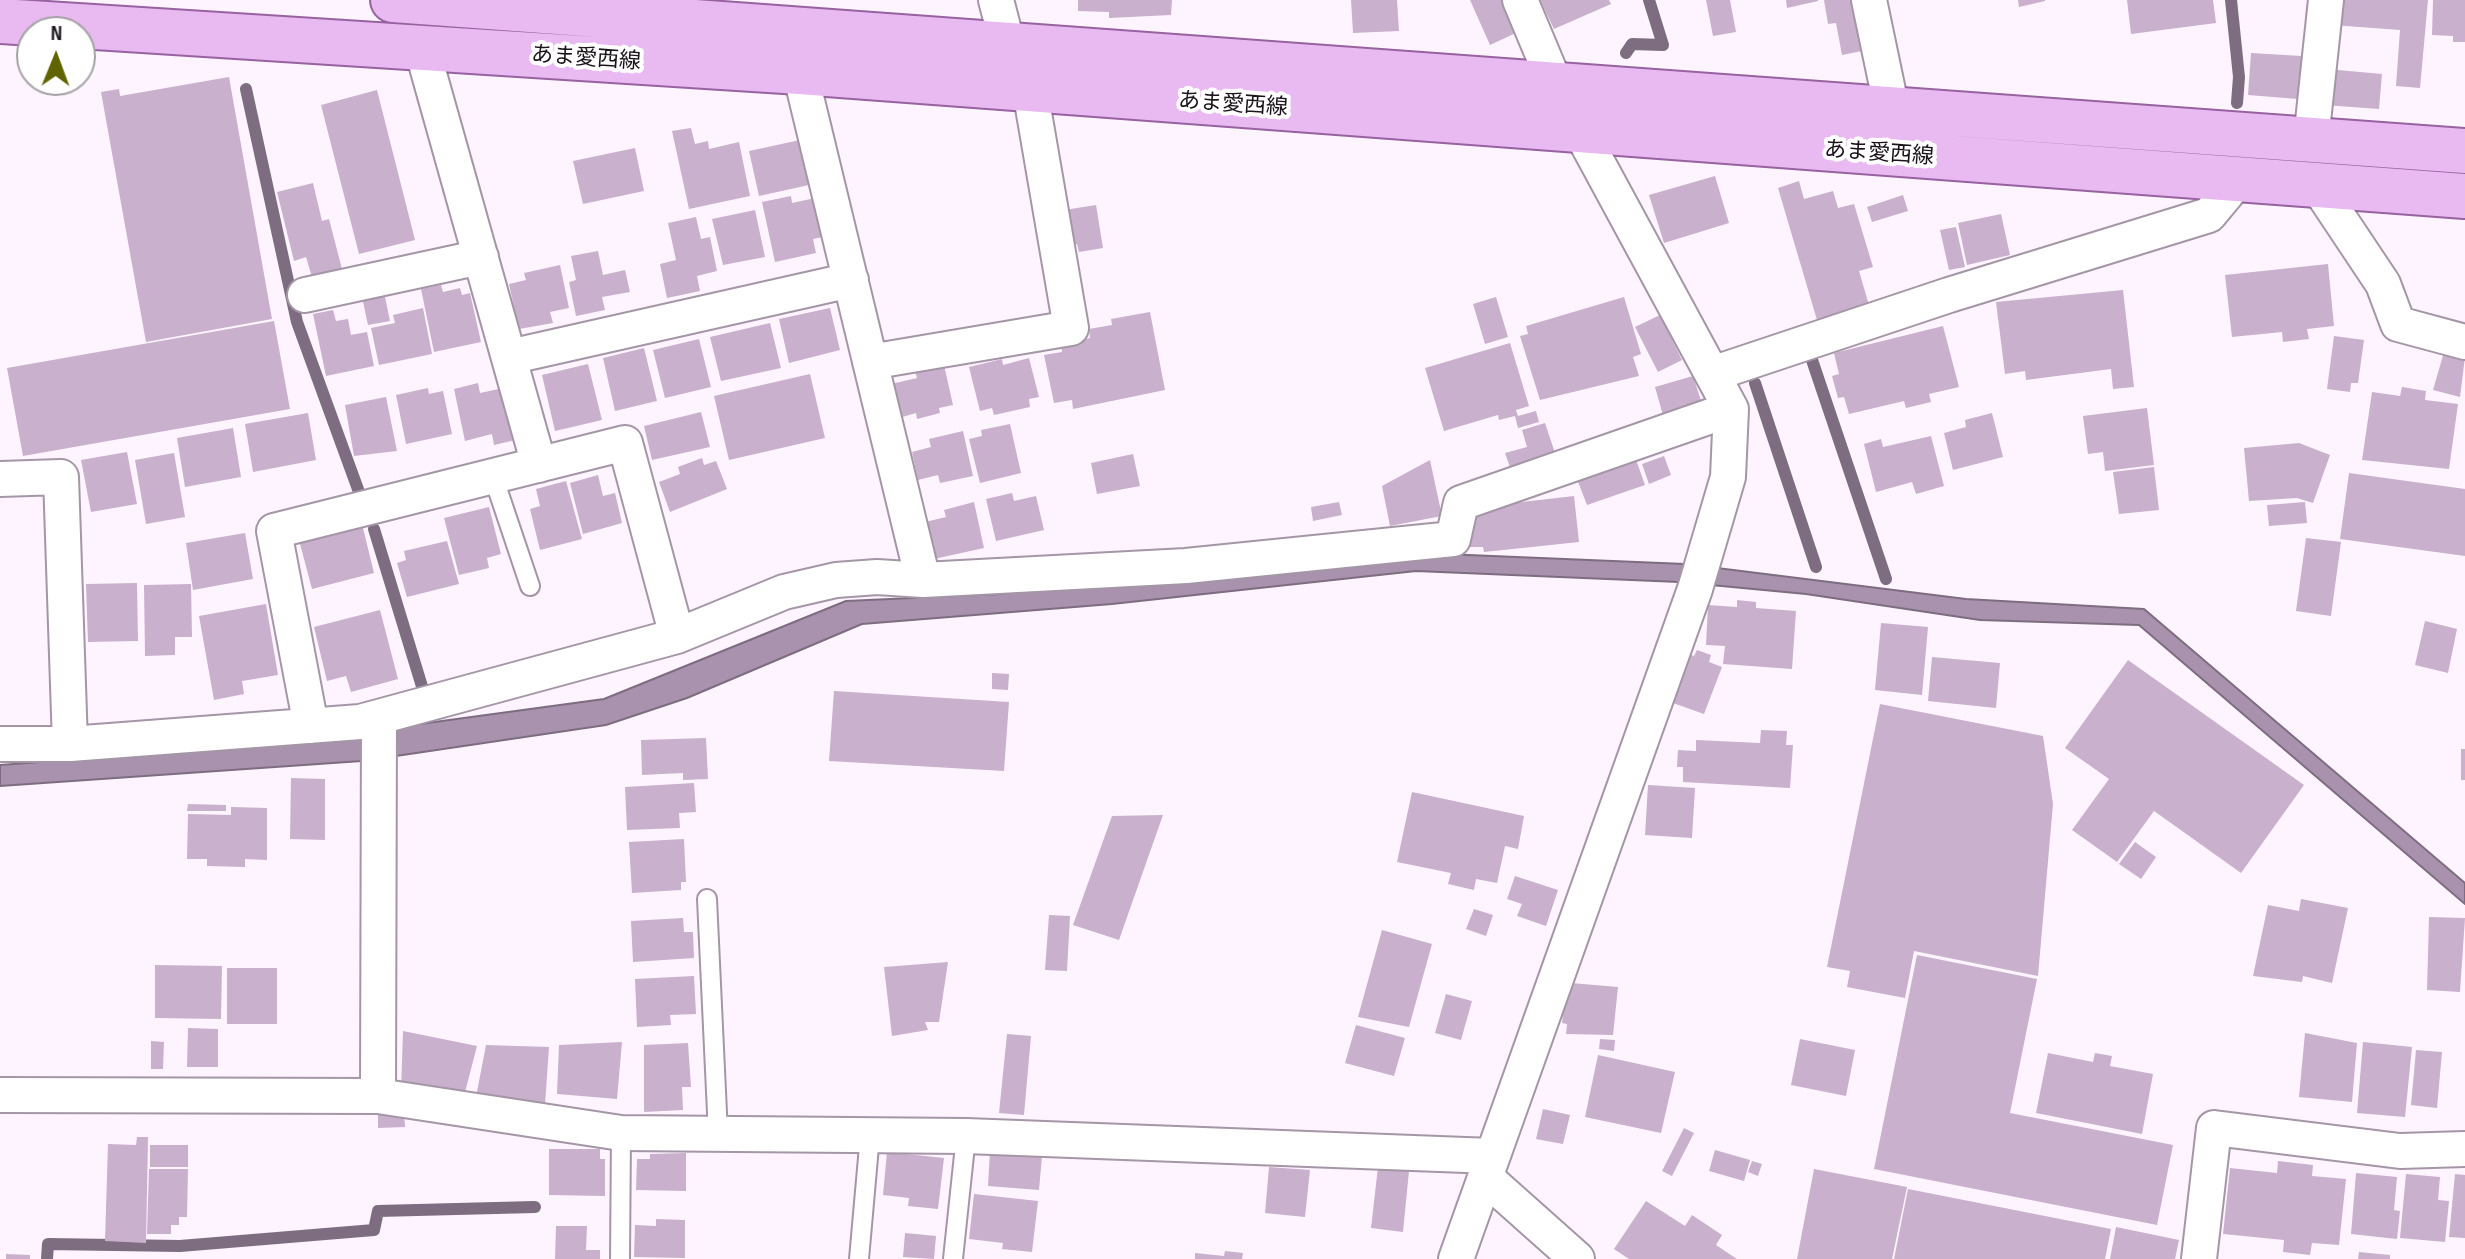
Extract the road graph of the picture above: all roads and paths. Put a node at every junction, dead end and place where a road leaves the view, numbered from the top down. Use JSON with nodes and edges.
{"nodes":[{"id":1,"x":393,"y":0,"type":"edge"},
{"id":2,"x":996,"y":0,"type":"edge"},
{"id":3,"x":1520,"y":0,"type":"edge"},
{"id":4,"x":1869,"y":0,"type":"edge"},
{"id":5,"x":2326,"y":0,"type":"edge"},
{"id":6,"x":546,"y":6,"type":"edge"},
{"id":7,"x":0,"y":21,"type":"edge"},
{"id":8,"x":1008,"y":46,"type":"junction"},
{"id":9,"x":422,"y":49,"type":"junction"},
{"id":10,"x":800,"y":72,"type":"junction"},
{"id":11,"x":1556,"y":86,"type":"junction"},
{"id":12,"x":1030,"y":90,"type":"junction"},
{"id":13,"x":1892,"y":110,"type":"junction"},
{"id":14,"x":1583,"y":132,"type":"junction"},
{"id":15,"x":2311,"y":140,"type":"junction"},
{"id":16,"x":2465,"y":151,"type":"edge"},
{"id":17,"x":2238,"y":180,"type":"junction"},
{"id":18,"x":2317,"y":185,"type":"junction"},
{"id":19,"x":2465,"y":196,"type":"edge"},
{"id":20,"x":481,"y":257,"type":"junction"},
{"id":21,"x":851,"y":280,"type":"junction"},
{"id":22,"x":305,"y":295,"type":"dead end"},
{"id":23,"x":2465,"y":342,"type":"edge"},
{"id":24,"x":509,"y":357,"type":"junction"},
{"id":25,"x":870,"y":362,"type":"junction"},
{"id":26,"x":1715,"y":373,"type":"junction"},
{"id":27,"x":1731,"y":409,"type":"junction"},
{"id":28,"x":539,"y":465,"type":"junction"},
{"id":29,"x":493,"y":476,"type":"junction"},
{"id":30,"x":0,"y":479,"type":"edge"},
{"id":31,"x":923,"y":580,"type":"junction"},
{"id":32,"x":530,"y":586,"type":"dead end"},
{"id":33,"x":677,"y":636,"type":"junction"},
{"id":34,"x":311,"y":726,"type":"junction"},
{"id":35,"x":380,"y":735,"type":"junction"},
{"id":36,"x":0,"y":744,"type":"edge"},
{"id":37,"x":70,"y":744,"type":"junction"},
{"id":38,"x":707,"y":899,"type":"dead end"},
{"id":39,"x":0,"y":1095,"type":"edge"},
{"id":40,"x":378,"y":1096,"type":"junction"},
{"id":41,"x":621,"y":1133,"type":"junction"},
{"id":42,"x":718,"y":1134,"type":"junction"},
{"id":43,"x":870,"y":1135,"type":"junction"},
{"id":44,"x":966,"y":1136,"type":"junction"},
{"id":45,"x":2465,"y":1149,"type":"edge"},
{"id":46,"x":1488,"y":1166,"type":"junction"},
{"id":47,"x":620,"y":1259,"type":"edge"},
{"id":48,"x":859,"y":1259,"type":"edge"},
{"id":49,"x":953,"y":1259,"type":"edge"},
{"id":50,"x":1456,"y":1259,"type":"edge"},
{"id":51,"x":1577,"y":1259,"type":"edge"},
{"id":52,"x":2199,"y":1259,"type":"edge"}],
"edges":[{"from":1,"to":6,"type":"main road","name":"あま愛西線"},
{"from":2,"to":8,"type":"street"},
{"from":3,"to":11,"type":"street"},
{"from":4,"to":13,"type":"street"},
{"from":5,"to":15,"type":"street"},
{"from":6,"to":8,"type":"main road","name":"あま愛西線"},
{"from":7,"to":9,"type":"main road","name":"あま愛西線"},
{"from":8,"to":11,"type":"main road","name":"あま愛西線"},
{"from":9,"to":10,"type":"main road","name":"あま愛西線"},
{"from":9,"to":20,"type":"street"},
{"from":10,"to":12,"type":"main road","name":"あま愛西線"},
{"from":10,"to":21,"type":"street"},
{"from":11,"to":13,"type":"main road","name":"あま愛西線"},
{"from":11,"to":14,"type":"street"},
{"from":12,"to":14,"type":"main road","name":"あま愛西線"},
{"from":12,"to":25,"type":"street"},
{"from":13,"to":15,"type":"main road","name":"あま愛西線"},
{"from":14,"to":17,"type":"main road","name":"あま愛西線"},
{"from":14,"to":26,"type":"street"},
{"from":15,"to":16,"type":"main road","name":"あま愛西線"},
{"from":17,"to":18,"type":"main road","name":"あま愛西線"},
{"from":17,"to":26,"type":"street"},
{"from":18,"to":19,"type":"main road","name":"あま愛西線"},
{"from":18,"to":23,"type":"street"},
{"from":20,"to":22,"type":"street"},
{"from":20,"to":24,"type":"street"},
{"from":21,"to":24,"type":"street"},
{"from":21,"to":25,"type":"street"},
{"from":24,"to":28,"type":"street"},
{"from":25,"to":31,"type":"street"},
{"from":26,"to":27,"type":"street"},
{"from":27,"to":31,"type":"street"},
{"from":27,"to":46,"type":"street"},
{"from":28,"to":29,"type":"street"},
{"from":28,"to":33,"type":"street"},
{"from":29,"to":32,"type":"lane"},
{"from":29,"to":34,"type":"street"},
{"from":30,"to":37,"type":"street"},
{"from":31,"to":33,"type":"street"},
{"from":33,"to":35,"type":"street"},
{"from":34,"to":35,"type":"street"},
{"from":34,"to":37,"type":"street"},
{"from":35,"to":40,"type":"street"},
{"from":36,"to":37,"type":"street"},
{"from":38,"to":42,"type":"lane"},
{"from":39,"to":40,"type":"street"},
{"from":40,"to":41,"type":"street"},
{"from":41,"to":42,"type":"street"},
{"from":41,"to":47,"type":"lane"},
{"from":42,"to":43,"type":"street"},
{"from":43,"to":44,"type":"street"},
{"from":43,"to":48,"type":"lane"},
{"from":44,"to":46,"type":"street"},
{"from":44,"to":49,"type":"lane"},
{"from":45,"to":52,"type":"street"},
{"from":46,"to":50,"type":"street"},
{"from":46,"to":51,"type":"street"}]}
